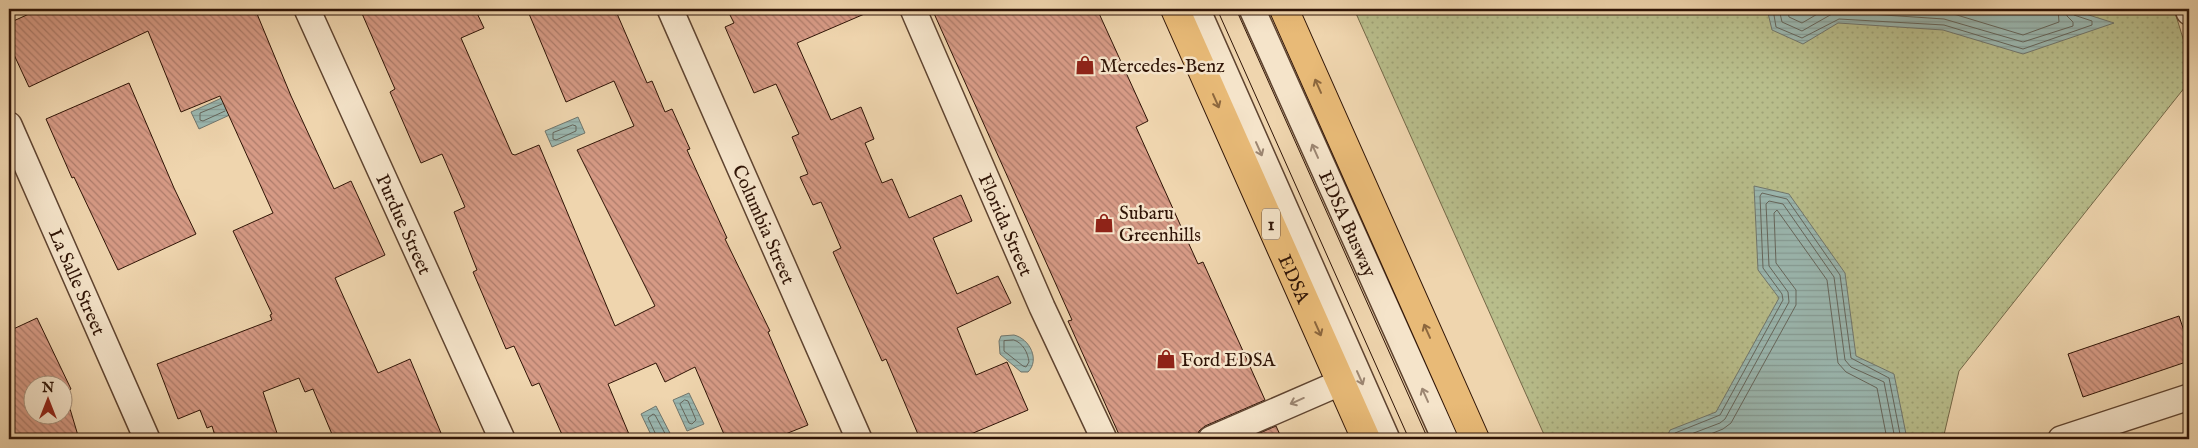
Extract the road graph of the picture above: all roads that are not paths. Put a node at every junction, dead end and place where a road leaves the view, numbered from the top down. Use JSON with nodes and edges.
{"nodes":[{"id":1,"x":307,"y":9,"type":"edge"},
{"id":2,"x":670,"y":9,"type":"edge"},
{"id":3,"x":913,"y":9,"type":"edge"},
{"id":4,"x":1175,"y":9,"type":"edge"},
{"id":5,"x":1196,"y":9,"type":"edge"},
{"id":6,"x":1252,"y":9,"type":"edge"},
{"id":7,"x":1284,"y":9,"type":"edge"},
{"id":8,"x":2188,"y":9,"type":"edge"},
{"id":9,"x":2189,"y":12,"type":"edge"},
{"id":10,"x":9,"y":125,"type":"edge"},
{"id":11,"x":1342,"y":382,"type":"junction"},
{"id":12,"x":2189,"y":397,"type":"edge"},
{"id":13,"x":147,"y":439,"type":"edge"},
{"id":14,"x":502,"y":439,"type":"edge"},
{"id":15,"x":859,"y":439,"type":"edge"},
{"id":16,"x":1104,"y":439,"type":"edge"},
{"id":17,"x":1211,"y":439,"type":"edge"},
{"id":18,"x":1366,"y":439,"type":"edge"},
{"id":19,"x":1387,"y":439,"type":"edge"},
{"id":20,"x":1445,"y":439,"type":"edge"},
{"id":21,"x":1475,"y":439,"type":"edge"},
{"id":22,"x":2061,"y":439,"type":"edge"}],
"edges":[{"from":1,"to":14,"type":"street","name":"Purdue Street"},
{"from":2,"to":15,"type":"street","name":"Columbia Street"},
{"from":3,"to":16,"type":"street","name":"Florida Street"},
{"from":4,"to":11,"type":"highway","name":"EDSA","number":"1","one_way":true},
{"from":5,"to":19,"type":"street","one_way":true},
{"from":20,"to":6,"type":"street","name":"EDSA Busway","one_way":true},
{"from":21,"to":7,"type":"highway","one_way":true},
{"from":8,"to":9,"type":"street"},
{"from":10,"to":13,"type":"street","name":"La Salle Street"},
{"from":11,"to":17,"type":"street","one_way":true},
{"from":11,"to":18,"type":"highway","name":"EDSA","number":"1"},
{"from":12,"to":22,"type":"street"}]}
